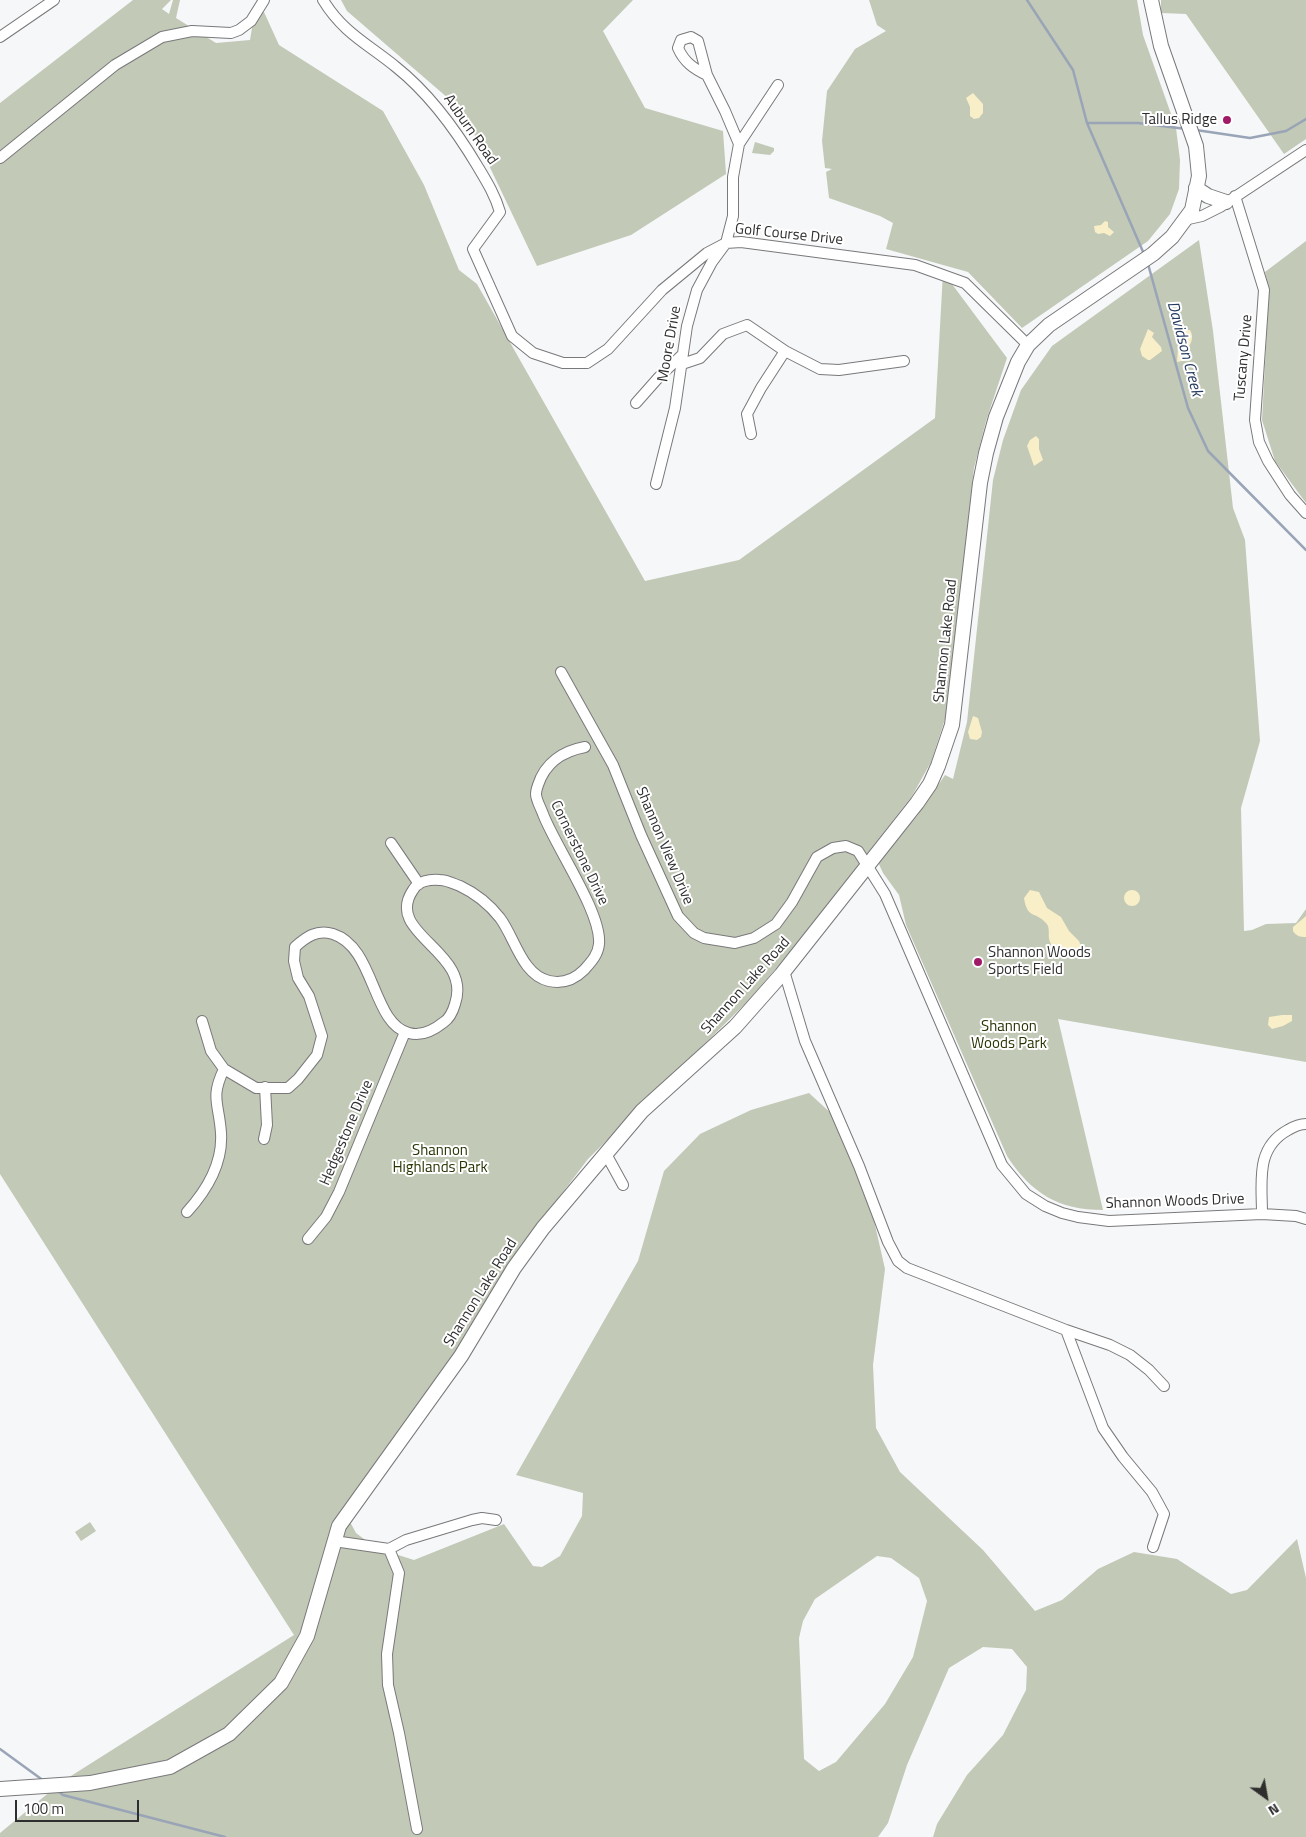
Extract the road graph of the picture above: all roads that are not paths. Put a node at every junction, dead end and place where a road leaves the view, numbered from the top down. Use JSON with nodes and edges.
{"nodes":[{"id":1,"x":54,"y":0,"type":"edge"},
{"id":2,"x":264,"y":0,"type":"edge"},
{"id":3,"x":324,"y":0,"type":"edge"},
{"id":4,"x":1151,"y":0,"type":"edge"},
{"id":5,"x":0,"y":37,"type":"edge"},
{"id":6,"x":707,"y":75,"type":"dead end"},
{"id":7,"x":778,"y":85,"type":"dead end"},
{"id":8,"x":739,"y":144,"type":"junction"},
{"id":9,"x":1306,"y":150,"type":"edge"},
{"id":10,"x":0,"y":158,"type":"edge"},
{"id":11,"x":1196,"y":188,"type":"junction"},
{"id":12,"x":1231,"y":199,"type":"junction"},
{"id":13,"x":1184,"y":220,"type":"junction"},
{"id":14,"x":726,"y":243,"type":"junction"},
{"id":15,"x":488,"y":280,"type":"joint"},
{"id":16,"x":1028,"y":346,"type":"junction"},
{"id":17,"x":785,"y":352,"type":"junction"},
{"id":18,"x":682,"y":359,"type":"junction"},
{"id":19,"x":904,"y":361,"type":"dead end"},
{"id":20,"x":636,"y":403,"type":"dead end"},
{"id":21,"x":751,"y":434,"type":"dead end"},
{"id":22,"x":656,"y":484,"type":"dead end"},
{"id":23,"x":1306,"y":513,"type":"edge"},
{"id":24,"x":561,"y":672,"type":"dead end"},
{"id":25,"x":597,"y":738,"type":"junction"},
{"id":26,"x":391,"y":843,"type":"dead end"},
{"id":27,"x":866,"y":866,"type":"junction"},
{"id":28,"x":419,"y":884,"type":"junction"},
{"id":29,"x":784,"y":972,"type":"junction"},
{"id":30,"x":202,"y":1021,"type":"dead end"},
{"id":31,"x":405,"y":1032,"type":"junction"},
{"id":32,"x":224,"y":1069,"type":"junction"},
{"id":33,"x":265,"y":1087,"type":"junction"},
{"id":34,"x":1306,"y":1124,"type":"edge"},
{"id":35,"x":264,"y":1139,"type":"dead end"},
{"id":36,"x":606,"y":1154,"type":"junction"},
{"id":37,"x":622,"y":1185,"type":"dead end"},
{"id":38,"x":187,"y":1212,"type":"dead end"},
{"id":39,"x":1262,"y":1214,"type":"junction"},
{"id":40,"x":1306,"y":1219,"type":"edge"},
{"id":41,"x":308,"y":1239,"type":"dead end"},
{"id":42,"x":1066,"y":1330,"type":"junction"},
{"id":43,"x":1164,"y":1386,"type":"dead end"},
{"id":44,"x":496,"y":1520,"type":"dead end"},
{"id":45,"x":334,"y":1541,"type":"junction"},
{"id":46,"x":1153,"y":1547,"type":"dead end"},
{"id":47,"x":389,"y":1549,"type":"junction"},
{"id":48,"x":0,"y":1788,"type":"edge"},
{"id":49,"x":417,"y":1829,"type":"dead end"}],
"edges":[{"from":1,"to":5,"type":"street"},
{"from":2,"to":10,"type":"street"},
{"from":3,"to":15,"type":"street","name":"Auburn Road"},
{"from":4,"to":11,"type":"main road","name":"Shannon Lake Road"},
{"from":6,"to":8,"type":"street","name":"Moore Drive"},
{"from":7,"to":8,"type":"street"},
{"from":8,"to":14,"type":"street","name":"Moore Drive"},
{"from":9,"to":12,"type":"street"},
{"from":11,"to":12,"type":"main road"},
{"from":11,"to":13,"type":"main road","name":"Shannon Lake Road"},
{"from":12,"to":13,"type":"street"},
{"from":12,"to":23,"type":"street","name":"Tuscany Drive"},
{"from":13,"to":16,"type":"main road","name":"Shannon Lake Road"},
{"from":14,"to":15,"type":"street","name":"Golf Course Drive"},
{"from":14,"to":16,"type":"street","name":"Golf Course Drive"},
{"from":14,"to":18,"type":"street","name":"Moore Drive"},
{"from":16,"to":27,"type":"main road","name":"Shannon Lake Road"},
{"from":17,"to":18,"type":"street"},
{"from":17,"to":19,"type":"street"},
{"from":17,"to":21,"type":"street"},
{"from":18,"to":20,"type":"street"},
{"from":18,"to":22,"type":"street","name":"Moore Drive"},
{"from":24,"to":25,"type":"street","name":"Shannon View Drive"},
{"from":25,"to":27,"type":"street","name":"Shannon View Drive"},
{"from":25,"to":28,"type":"street","name":"Cornerstone Drive"},
{"from":26,"to":28,"type":"street"},
{"from":27,"to":29,"type":"main road","name":"Shannon Lake Road"},
{"from":27,"to":39,"type":"street","name":"Shannon Woods Drive"},
{"from":28,"to":31,"type":"street"},
{"from":29,"to":36,"type":"main road","name":"Shannon Lake Road"},
{"from":29,"to":42,"type":"street"},
{"from":30,"to":32,"type":"street"},
{"from":31,"to":33,"type":"street"},
{"from":31,"to":41,"type":"street","name":"Hedgestone Drive"},
{"from":32,"to":33,"type":"street"},
{"from":32,"to":38,"type":"street"},
{"from":33,"to":35,"type":"street"},
{"from":34,"to":39,"type":"street"},
{"from":36,"to":37,"type":"street"},
{"from":36,"to":45,"type":"main road","name":"Shannon Lake Road"},
{"from":39,"to":40,"type":"street","name":"Shannon Woods Drive"},
{"from":42,"to":43,"type":"street"},
{"from":42,"to":46,"type":"street"},
{"from":44,"to":47,"type":"street"},
{"from":45,"to":47,"type":"street"},
{"from":45,"to":48,"type":"main road","name":"Shannon Lake Road"},
{"from":47,"to":49,"type":"street"}]}
